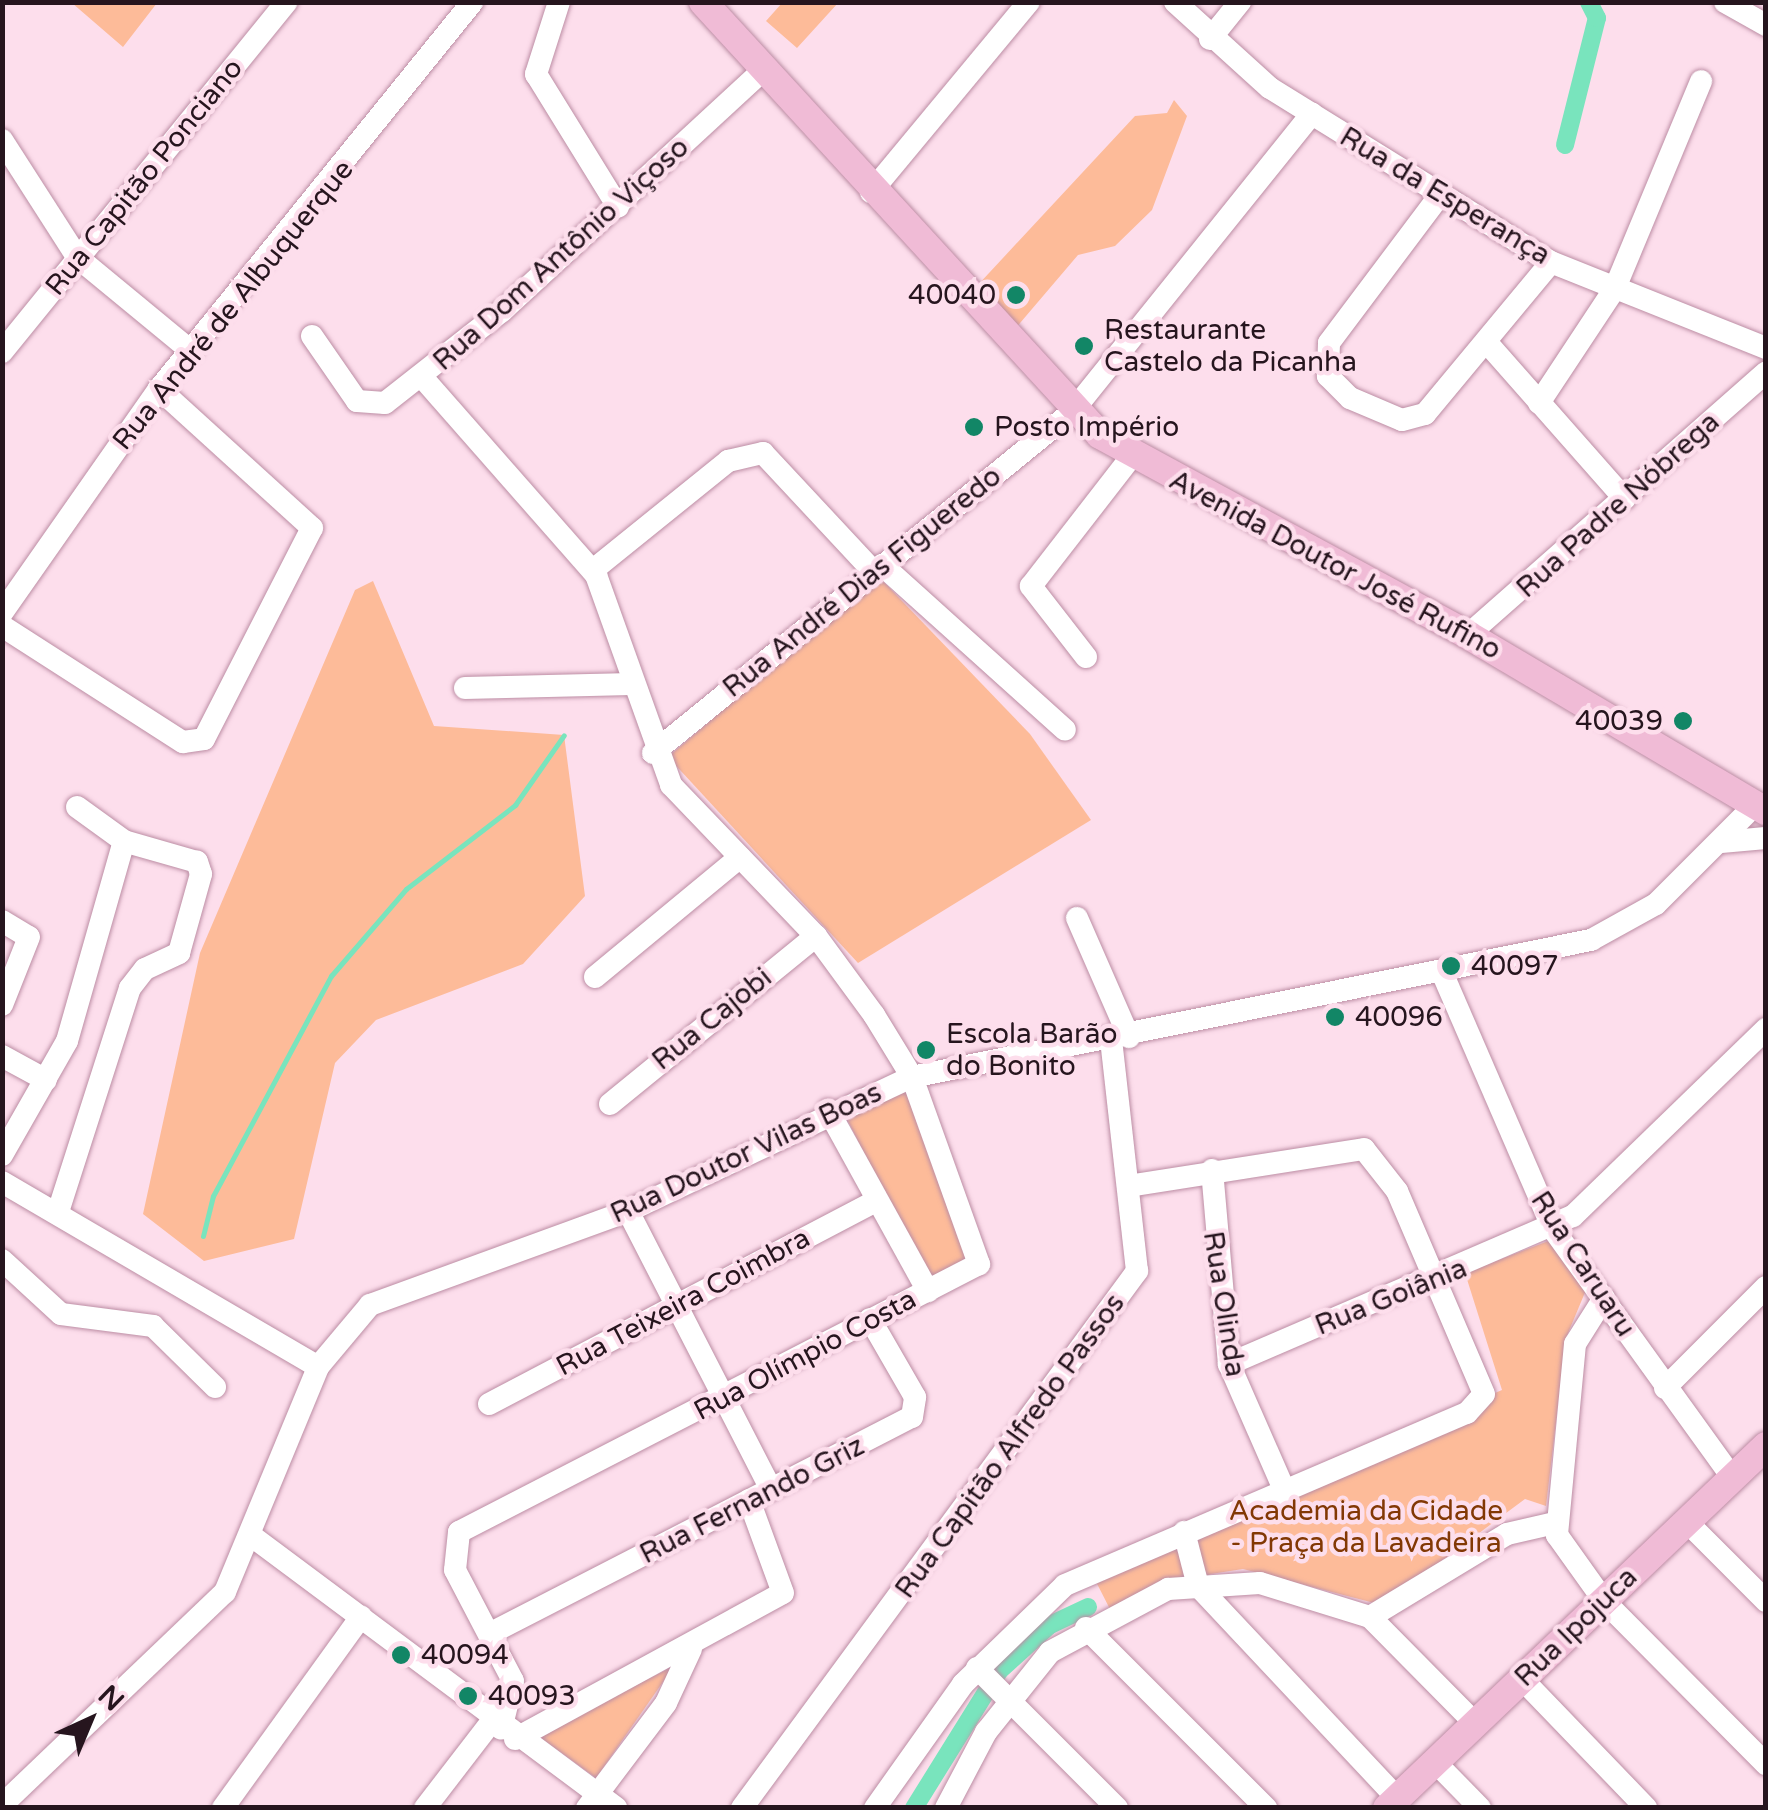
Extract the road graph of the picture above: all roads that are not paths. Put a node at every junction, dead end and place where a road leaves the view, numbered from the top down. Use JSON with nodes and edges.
{"nodes":[{"id":1,"x":286,"y":2,"type":"edge"},
{"id":2,"x":472,"y":2,"type":"edge"},
{"id":3,"x":559,"y":2,"type":"edge"},
{"id":4,"x":703,"y":2,"type":"edge"},
{"id":5,"x":1029,"y":2,"type":"edge"},
{"id":6,"x":1175,"y":2,"type":"edge"},
{"id":7,"x":1240,"y":2,"type":"edge"},
{"id":8,"x":1725,"y":2,"type":"edge"},
{"id":9,"x":1766,"y":26,"type":"edge"},
{"id":10,"x":1210,"y":39,"type":"junction"},
{"id":11,"x":763,"y":70,"type":"junction"},
{"id":12,"x":1701,"y":81,"type":"dead end"},
{"id":13,"x":1312,"y":114,"type":"junction"},
{"id":14,"x":2,"y":140,"type":"edge"},
{"id":15,"x":8,"y":164,"type":"edge"},
{"id":16,"x":871,"y":192,"type":"junction"},
{"id":17,"x":1440,"y":195,"type":"junction"},
{"id":18,"x":618,"y":207,"type":"junction"},
{"id":19,"x":77,"y":257,"type":"junction"},
{"id":20,"x":1550,"y":262,"type":"junction"},
{"id":21,"x":1616,"y":288,"type":"junction"},
{"id":22,"x":10,"y":330,"type":"edge"},
{"id":23,"x":312,"y":336,"type":"dead end"},
{"id":24,"x":1755,"y":343,"type":"edge"},
{"id":25,"x":1489,"y":345,"type":"junction"},
{"id":26,"x":191,"y":350,"type":"junction"},
{"id":27,"x":2,"y":352,"type":"edge"},
{"id":28,"x":1766,"y":372,"type":"edge"},
{"id":29,"x":422,"y":377,"type":"junction"},
{"id":30,"x":160,"y":388,"type":"junction"},
{"id":31,"x":1539,"y":402,"type":"junction"},
{"id":32,"x":1072,"y":412,"type":"junction"},
{"id":33,"x":1132,"y":456,"type":"junction"},
{"id":34,"x":1625,"y":499,"type":"junction"},
{"id":35,"x":878,"y":569,"type":"junction"},
{"id":36,"x":592,"y":570,"type":"junction"},
{"id":37,"x":2,"y":613,"type":"edge"},
{"id":38,"x":2,"y":626,"type":"edge"},
{"id":39,"x":1468,"y":635,"type":"junction"},
{"id":40,"x":1086,"y":657,"type":"dead end"},
{"id":41,"x":631,"y":684,"type":"junction"},
{"id":42,"x":465,"y":688,"type":"dead end"},
{"id":43,"x":1065,"y":730,"type":"dead end"},
{"id":44,"x":653,"y":753,"type":"junction"},
{"id":45,"x":77,"y":807,"type":"dead end"},
{"id":46,"x":1760,"y":808,"type":"edge"},
{"id":47,"x":1766,"y":838,"type":"edge"},
{"id":48,"x":124,"y":841,"type":"junction"},
{"id":49,"x":1721,"y":842,"type":"junction"},
{"id":50,"x":740,"y":858,"type":"junction"},
{"id":51,"x":1077,"y":918,"type":"dead end"},
{"id":52,"x":2,"y":922,"type":"edge"},
{"id":53,"x":816,"y":936,"type":"junction"},
{"id":54,"x":595,"y":976,"type":"dead end"},
{"id":55,"x":1444,"y":977,"type":"junction"},
{"id":56,"x":2,"y":1005,"type":"edge"},
{"id":57,"x":1766,"y":1029,"type":"edge"},
{"id":58,"x":1120,"y":1039,"type":"junction"},
{"id":59,"x":2,"y":1056,"type":"edge"},
{"id":60,"x":912,"y":1077,"type":"junction"},
{"id":61,"x":46,"y":1080,"type":"junction"},
{"id":62,"x":610,"y":1104,"type":"dead end"},
{"id":63,"x":828,"y":1110,"type":"junction"},
{"id":64,"x":2,"y":1155,"type":"edge"},
{"id":65,"x":1212,"y":1170,"type":"junction"},
{"id":66,"x":2,"y":1182,"type":"edge"},
{"id":67,"x":1134,"y":1184,"type":"junction"},
{"id":68,"x":877,"y":1200,"type":"junction"},
{"id":69,"x":628,"y":1210,"type":"junction"},
{"id":70,"x":58,"y":1212,"type":"junction"},
{"id":71,"x":1553,"y":1229,"type":"junction"},
{"id":72,"x":2,"y":1260,"type":"edge"},
{"id":73,"x":1438,"y":1280,"type":"junction"},
{"id":74,"x":1766,"y":1287,"type":"edge"},
{"id":75,"x":928,"y":1291,"type":"junction"},
{"id":76,"x":1604,"y":1298,"type":"junction"},
{"id":77,"x":676,"y":1303,"type":"junction"},
{"id":78,"x":870,"y":1319,"type":"junction"},
{"id":79,"x":1228,"y":1364,"type":"junction"},
{"id":80,"x":318,"y":1367,"type":"junction"},
{"id":81,"x":215,"y":1388,"type":"dead end"},
{"id":82,"x":1666,"y":1388,"type":"junction"},
{"id":83,"x":724,"y":1398,"type":"junction"},
{"id":84,"x":489,"y":1404,"type":"dead end"},
{"id":85,"x":1766,"y":1446,"type":"edge"},
{"id":86,"x":1732,"y":1478,"type":"junction"},
{"id":87,"x":771,"y":1489,"type":"junction"},
{"id":88,"x":1284,"y":1489,"type":"junction"},
{"id":89,"x":749,"y":1500,"type":"junction"},
{"id":90,"x":1686,"y":1521,"type":"junction"},
{"id":91,"x":1554,"y":1523,"type":"junction"},
{"id":92,"x":1184,"y":1532,"type":"junction"},
{"id":93,"x":252,"y":1537,"type":"junction"},
{"id":94,"x":1077,"y":1579,"type":"junction"},
{"id":95,"x":1198,"y":1586,"type":"junction"},
{"id":96,"x":1604,"y":1601,"type":"junction"},
{"id":97,"x":1766,"y":1601,"type":"edge"},
{"id":98,"x":361,"y":1618,"type":"junction"},
{"id":99,"x":1370,"y":1618,"type":"junction"},
{"id":100,"x":1093,"y":1623,"type":"junction"},
{"id":101,"x":491,"y":1633,"type":"junction"},
{"id":102,"x":691,"y":1649,"type":"junction"},
{"id":103,"x":979,"y":1670,"type":"junction"},
{"id":104,"x":1522,"y":1679,"type":"junction"},
{"id":105,"x":1009,"y":1697,"type":"junction"},
{"id":106,"x":1475,"y":1723,"type":"junction"},
{"id":107,"x":502,"y":1729,"type":"junction"},
{"id":108,"x":1435,"y":1762,"type":"junction"},
{"id":109,"x":1766,"y":1764,"type":"edge"},
{"id":110,"x":600,"y":1803,"type":"edge"},
{"id":111,"x":1392,"y":1803,"type":"edge"},
{"id":112,"x":952,"y":1804,"type":"edge"},
{"id":113,"x":2,"y":1805,"type":"edge"},
{"id":114,"x":223,"y":1808,"type":"edge"},
{"id":115,"x":426,"y":1808,"type":"edge"},
{"id":116,"x":742,"y":1808,"type":"edge"},
{"id":117,"x":875,"y":1808,"type":"edge"},
{"id":118,"x":1117,"y":1808,"type":"edge"},
{"id":119,"x":1266,"y":1808,"type":"edge"},
{"id":120,"x":1480,"y":1808,"type":"edge"},
{"id":121,"x":1646,"y":1808,"type":"edge"}],
"edges":[{"from":1,"to":19,"type":"street","name":"Rua Capitão Ponciano"},
{"from":2,"to":26,"type":"street","name":"Rua André de Albuquerque"},
{"from":3,"to":18,"type":"street"},
{"from":4,"to":11,"type":"main road","name":"Avenida Doutor José Rufino"},
{"from":5,"to":16,"type":"street"},
{"from":6,"to":10,"type":"street","name":"Rua da Esperança"},
{"from":7,"to":10,"type":"street"},
{"from":8,"to":9,"type":"street"},
{"from":10,"to":13,"type":"street","name":"Rua da Esperança"},
{"from":11,"to":16,"type":"main road","name":"Avenida Doutor José Rufino"},
{"from":11,"to":18,"type":"street","name":"Rua Dom Antônio Viçoso"},
{"from":12,"to":21,"type":"street"},
{"from":13,"to":17,"type":"street","name":"Rua da Esperança"},
{"from":13,"to":32,"type":"street","name":"Rua André Dias Figueredo"},
{"from":14,"to":15,"type":"street"},
{"from":15,"to":19,"type":"street"},
{"from":16,"to":32,"type":"main road","name":"Avenida Doutor José Rufino"},
{"from":17,"to":20,"type":"street","name":"Rua da Esperança"},
{"from":17,"to":25,"type":"street"},
{"from":18,"to":29,"type":"street","name":"Rua Dom Antônio Viçoso"},
{"from":19,"to":22,"type":"street","name":"Rua Capitão Ponciano"},
{"from":19,"to":26,"type":"street"},
{"from":20,"to":21,"type":"street","name":"Rua da Esperança"},
{"from":20,"to":25,"type":"street"},
{"from":21,"to":24,"type":"street","name":"Rua da Esperança"},
{"from":21,"to":31,"type":"street"},
{"from":22,"to":27,"type":"street","name":"Rua Capitão Ponciano"},
{"from":23,"to":29,"type":"street"},
{"from":25,"to":31,"type":"street"},
{"from":26,"to":30,"type":"street","name":"Rua André de Albuquerque"},
{"from":28,"to":34,"type":"street","name":"Rua Padre Nóbrega"},
{"from":29,"to":36,"type":"street","name":"Rua Dom Antônio Viçoso"},
{"from":30,"to":37,"type":"street","name":"Rua André de Albuquerque"},
{"from":30,"to":38,"type":"street"},
{"from":31,"to":34,"type":"street"},
{"from":32,"to":33,"type":"main road","name":"Avenida Doutor José Rufino"},
{"from":32,"to":35,"type":"street","name":"Rua André Dias Figueredo"},
{"from":33,"to":39,"type":"main road","name":"Avenida Doutor José Rufino"},
{"from":33,"to":40,"type":"street"},
{"from":34,"to":39,"type":"street","name":"Rua Padre Nóbrega"},
{"from":35,"to":36,"type":"street"},
{"from":35,"to":43,"type":"street"},
{"from":35,"to":44,"type":"street","name":"Rua André Dias Figueredo"},
{"from":36,"to":41,"type":"street","name":"Rua Dom Antônio Viçoso"},
{"from":39,"to":46,"type":"main road","name":"Avenida Doutor José Rufino"},
{"from":41,"to":42,"type":"street"},
{"from":41,"to":44,"type":"street","name":"Rua Dom Antônio Viçoso"},
{"from":44,"to":50,"type":"street","name":"Rua Dom Antônio Viçoso"},
{"from":45,"to":48,"type":"street"},
{"from":46,"to":49,"type":"street","name":"Rua Doutor Vilas Boas"},
{"from":47,"to":49,"type":"street"},
{"from":48,"to":61,"type":"street"},
{"from":48,"to":70,"type":"street"},
{"from":49,"to":55,"type":"street","name":"Rua Doutor Vilas Boas"},
{"from":50,"to":53,"type":"street","name":"Rua Dom Antônio Viçoso"},
{"from":50,"to":54,"type":"street"},
{"from":51,"to":58,"type":"street","name":"Rua Capitão Alfredo Passos"},
{"from":52,"to":56,"type":"street"},
{"from":53,"to":60,"type":"street","name":"Rua Dom Antônio Viçoso"},
{"from":53,"to":62,"type":"street","name":"Rua Cajobi"},
{"from":55,"to":58,"type":"street","name":"Rua Doutor Vilas Boas"},
{"from":55,"to":71,"type":"street","name":"Rua Caruaru"},
{"from":57,"to":71,"type":"street","name":"Rua Goiânia"},
{"from":58,"to":60,"type":"street","name":"Rua Doutor Vilas Boas"},
{"from":58,"to":67,"type":"street","name":"Rua Capitão Alfredo Passos"},
{"from":59,"to":61,"type":"street"},
{"from":60,"to":63,"type":"street","name":"Rua Doutor Vilas Boas"},
{"from":60,"to":75,"type":"street","name":"Rua Olímpio Costa"},
{"from":61,"to":64,"type":"street"},
{"from":63,"to":68,"type":"street"},
{"from":63,"to":69,"type":"street","name":"Rua Doutor Vilas Boas"},
{"from":65,"to":67,"type":"street"},
{"from":65,"to":73,"type":"street"},
{"from":65,"to":79,"type":"street","name":"Rua Olinda"},
{"from":66,"to":70,"type":"street"},
{"from":67,"to":116,"type":"street","name":"Rua Capitão Alfredo Passos"},
{"from":68,"to":75,"type":"street"},
{"from":68,"to":77,"type":"street","name":"Rua Teixeira Coimbra"},
{"from":69,"to":77,"type":"street"},
{"from":69,"to":80,"type":"street","name":"Rua Doutor Vilas Boas"},
{"from":70,"to":80,"type":"street"},
{"from":71,"to":73,"type":"street","name":"Rua Goiânia"},
{"from":71,"to":76,"type":"street","name":"Rua Caruaru"},
{"from":72,"to":81,"type":"street"},
{"from":73,"to":79,"type":"street","name":"Rua Goiânia"},
{"from":73,"to":88,"type":"street"},
{"from":74,"to":82,"type":"street"},
{"from":75,"to":78,"type":"street","name":"Rua Olímpio Costa"},
{"from":76,"to":82,"type":"street","name":"Rua Caruaru"},
{"from":76,"to":91,"type":"street"},
{"from":77,"to":83,"type":"street"},
{"from":77,"to":84,"type":"street","name":"Rua Teixeira Coimbra"},
{"from":78,"to":83,"type":"street","name":"Rua Olímpio Costa"},
{"from":78,"to":87,"type":"street","name":"Rua Fernando Griz"},
{"from":79,"to":88,"type":"street","name":"Rua Olinda"},
{"from":80,"to":93,"type":"street","name":"Rua Doutor Vilas Boas"},
{"from":82,"to":86,"type":"street","name":"Rua Caruaru"},
{"from":83,"to":87,"type":"street"},
{"from":83,"to":101,"type":"street","name":"Rua Olímpio Costa"},
{"from":85,"to":86,"type":"main road","name":"Rua Ipojuca"},
{"from":86,"to":90,"type":"main road","name":"Rua Ipojuca"},
{"from":87,"to":89,"type":"street","name":"Rua Fernando Griz"},
{"from":88,"to":92,"type":"street"},
{"from":89,"to":101,"type":"street","name":"Rua Fernando Griz"},
{"from":89,"to":102,"type":"street"},
{"from":90,"to":96,"type":"main road","name":"Rua Ipojuca"},
{"from":90,"to":97,"type":"street"},
{"from":91,"to":96,"type":"street"},
{"from":91,"to":99,"type":"street"},
{"from":92,"to":94,"type":"street"},
{"from":92,"to":95,"type":"street"},
{"from":93,"to":98,"type":"street"},
{"from":93,"to":113,"type":"street","name":"Rua Doutor Vilas Boas"},
{"from":94,"to":100,"type":"street"},
{"from":94,"to":103,"type":"street"},
{"from":95,"to":99,"type":"street"},
{"from":95,"to":100,"type":"street"},
{"from":95,"to":111,"type":"street"},
{"from":96,"to":104,"type":"main road","name":"Rua Ipojuca"},
{"from":96,"to":109,"type":"street"},
{"from":98,"to":107,"type":"street"},
{"from":98,"to":114,"type":"street"},
{"from":99,"to":106,"type":"street"},
{"from":100,"to":105,"type":"street"},
{"from":100,"to":119,"type":"street"},
{"from":101,"to":107,"type":"street"},
{"from":102,"to":107,"type":"street"},
{"from":102,"to":110,"type":"street"},
{"from":103,"to":105,"type":"street"},
{"from":103,"to":117,"type":"street"},
{"from":104,"to":106,"type":"main road","name":"Rua Ipojuca"},
{"from":104,"to":121,"type":"street"},
{"from":105,"to":112,"type":"street"},
{"from":105,"to":118,"type":"street"},
{"from":106,"to":108,"type":"main road","name":"Rua Ipojuca"},
{"from":107,"to":110,"type":"street"},
{"from":107,"to":115,"type":"street"},
{"from":108,"to":111,"type":"main road","name":"Rua Ipojuca"},
{"from":108,"to":120,"type":"street"}]}
